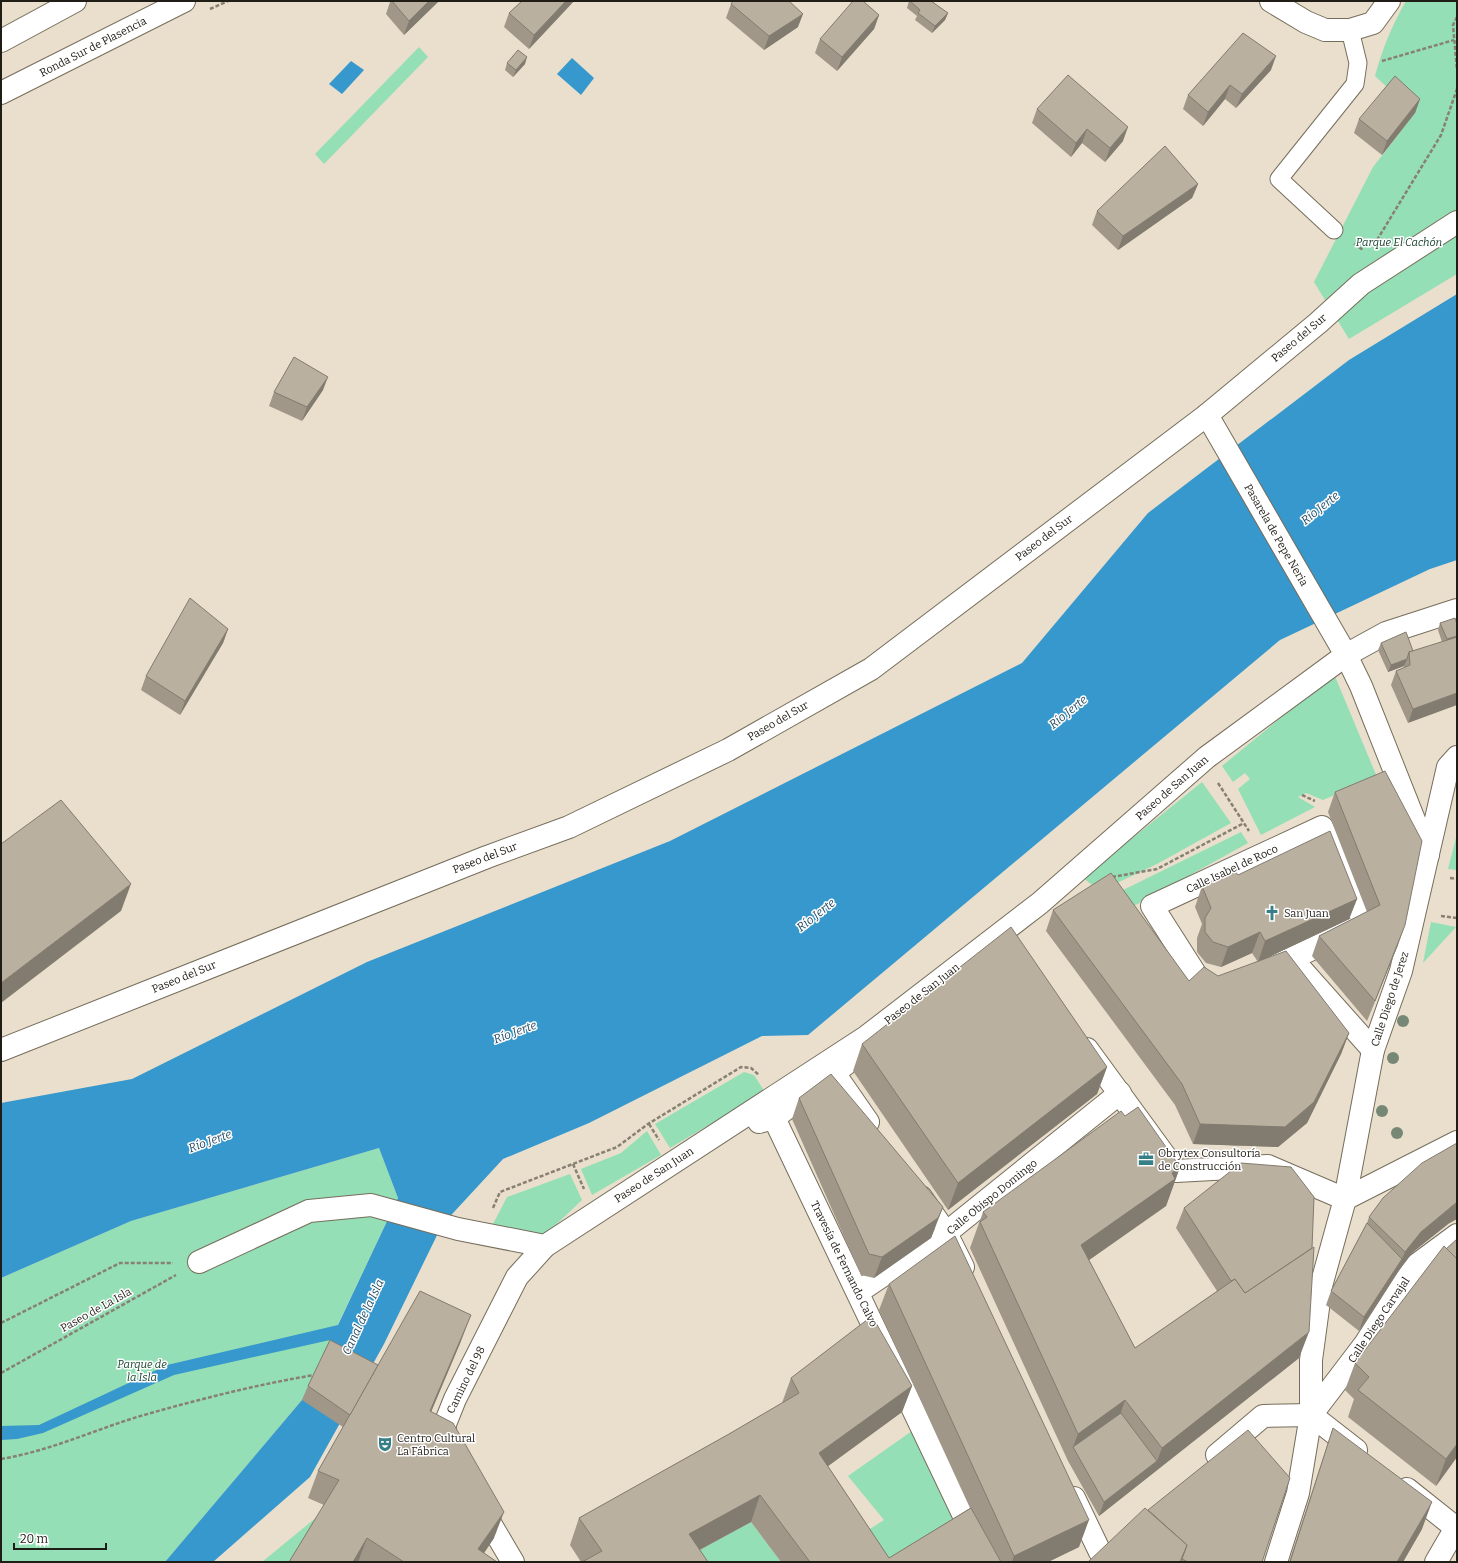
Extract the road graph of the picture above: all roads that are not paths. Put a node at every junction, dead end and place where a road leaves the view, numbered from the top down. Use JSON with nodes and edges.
{"nodes":[{"id":1,"x":75,"y":1,"type":"edge"},
{"id":2,"x":184,"y":1,"type":"edge"},
{"id":3,"x":1272,"y":1,"type":"edge"},
{"id":4,"x":1389,"y":1,"type":"edge"},
{"id":5,"x":1350,"y":30,"type":"junction"},
{"id":6,"x":1,"y":41,"type":"edge"},
{"id":7,"x":1,"y":93,"type":"edge"},
{"id":8,"x":1457,"y":222,"type":"edge"},
{"id":9,"x":1334,"y":230,"type":"dead end"},
{"id":10,"x":1207,"y":415,"type":"junction"},
{"id":11,"x":1457,"y":610,"type":"edge"},
{"id":12,"x":1346,"y":655,"type":"junction"},
{"id":13,"x":1457,"y":757,"type":"edge"},
{"id":14,"x":1428,"y":855,"type":"junction"},
{"id":15,"x":1078,"y":884,"type":"road end"},
{"id":16,"x":1292,"y":959,"type":"junction"},
{"id":17,"x":1077,"y":1036,"type":"edge"},
{"id":18,"x":1,"y":1050,"type":"edge"},
{"id":19,"x":1373,"y":1050,"type":"junction"},
{"id":20,"x":834,"y":1073,"type":"junction"},
{"id":21,"x":1120,"y":1093,"type":"junction"},
{"id":22,"x":774,"y":1118,"type":"junction"},
{"id":23,"x":724,"y":1130,"type":"junction"},
{"id":24,"x":879,"y":1137,"type":"edge"},
{"id":25,"x":1457,"y":1142,"type":"edge"},
{"id":26,"x":910,"y":1182,"type":"edge"},
{"id":27,"x":1345,"y":1199,"type":"junction"},
{"id":28,"x":946,"y":1233,"type":"junction"},
{"id":29,"x":1457,"y":1235,"type":"edge"},
{"id":30,"x":545,"y":1246,"type":"junction"},
{"id":31,"x":199,"y":1262,"type":"road end"},
{"id":32,"x":970,"y":1283,"type":"edge"},
{"id":33,"x":858,"y":1292,"type":"junction"},
{"id":34,"x":1311,"y":1415,"type":"junction"},
{"id":35,"x":1374,"y":1464,"type":"edge"},
{"id":36,"x":456,"y":1465,"type":"edge"},
{"id":37,"x":1203,"y":1467,"type":"edge"},
{"id":38,"x":1393,"y":1479,"type":"edge"},
{"id":39,"x":1066,"y":1481,"type":"edge"},
{"id":40,"x":472,"y":1492,"type":"edge"},
{"id":41,"x":1457,"y":1527,"type":"edge"},
{"id":42,"x":1118,"y":1537,"type":"edge"},
{"id":43,"x":1094,"y":1557,"type":"edge"},
{"id":44,"x":513,"y":1562,"type":"edge"},
{"id":45,"x":986,"y":1562,"type":"edge"},
{"id":46,"x":1276,"y":1562,"type":"edge"},
{"id":47,"x":1436,"y":1562,"type":"edge"}],
"edges":[{"from":1,"to":6,"type":"street"},
{"from":2,"to":7,"type":"street","name":"Ronda Sur de Plasencia"},
{"from":3,"to":5,"type":"street"},
{"from":4,"to":5,"type":"street"},
{"from":5,"to":9,"type":"lane"},
{"from":8,"to":10,"type":"street","name":"Paseo del Sur"},
{"from":10,"to":12,"type":"street","name":"Pasarela de Pepe Neria"},
{"from":10,"to":18,"type":"street","name":"Paseo del Sur"},
{"from":11,"to":12,"type":"street","name":"Paseo de San Juan"},
{"from":12,"to":14,"type":"street"},
{"from":12,"to":23,"type":"street","name":"Paseo de San Juan"},
{"from":13,"to":14,"type":"street","name":"Calle Diego de Jerez"},
{"from":14,"to":19,"type":"street","name":"Calle Diego de Jerez"},
{"from":15,"to":20,"type":"street"},
{"from":16,"to":16,"type":"street","name":"Calle Isabel de Roco"},
{"from":16,"to":19,"type":"street"},
{"from":17,"to":21,"type":"street"},
{"from":19,"to":27,"type":"street","name":"Calle Diego de Jerez"},
{"from":20,"to":22,"type":"street"},
{"from":20,"to":24,"type":"street"},
{"from":21,"to":27,"type":"street"},
{"from":21,"to":28,"type":"street","name":"Calle Obispo Domingo"},
{"from":22,"to":23,"type":"street"},
{"from":22,"to":33,"type":"street","name":"Travesía de Fernando Calvo"},
{"from":23,"to":30,"type":"street","name":"Paseo de San Juan"},
{"from":25,"to":27,"type":"street"},
{"from":26,"to":28,"type":"street"},
{"from":27,"to":34,"type":"street","name":"Calle Diego de Jerez"},
{"from":28,"to":32,"type":"street"},
{"from":28,"to":33,"type":"street","name":"Calle Obispo Domingo"},
{"from":29,"to":34,"type":"street","name":"Calle Diego Carvajal"},
{"from":30,"to":31,"type":"street"},
{"from":30,"to":36,"type":"street","name":"Camino del 98"},
{"from":33,"to":45,"type":"street","name":"Travesía de Fernando Calvo"},
{"from":34,"to":35,"type":"street"},
{"from":34,"to":37,"type":"street"},
{"from":34,"to":46,"type":"street","name":"Calle Diego de Jerez"},
{"from":38,"to":41,"type":"street"},
{"from":39,"to":43,"type":"street"},
{"from":40,"to":44,"type":"street"},
{"from":41,"to":47,"type":"street"},
{"from":42,"to":43,"type":"street"}]}
